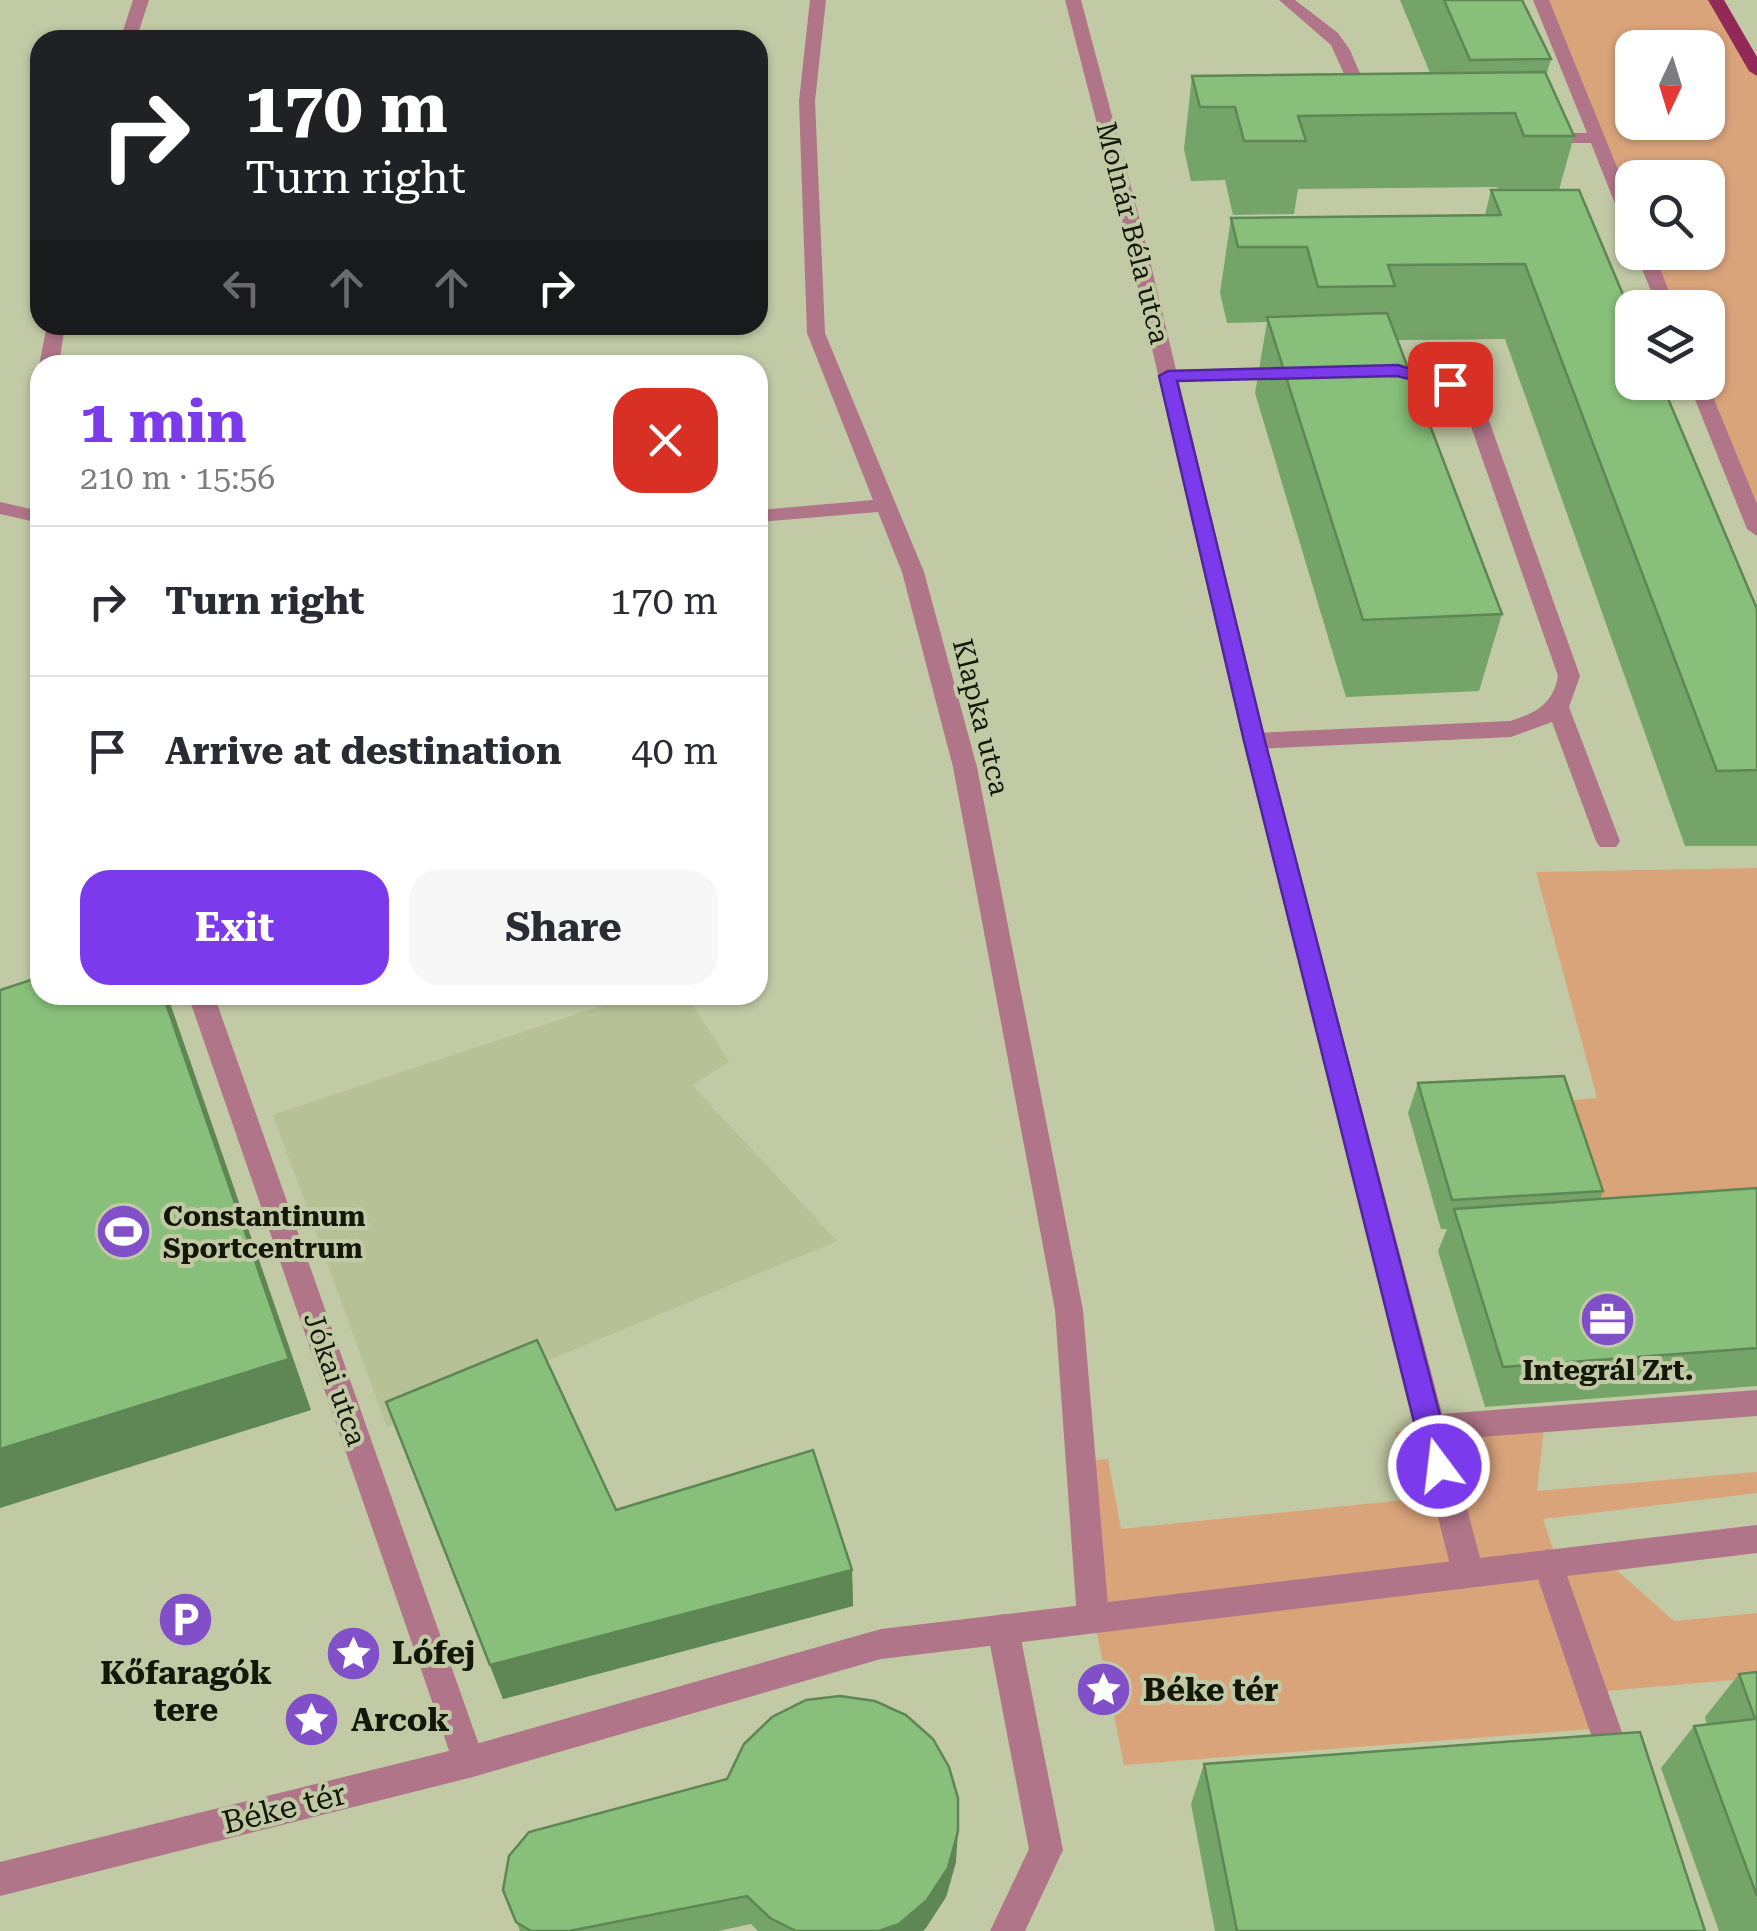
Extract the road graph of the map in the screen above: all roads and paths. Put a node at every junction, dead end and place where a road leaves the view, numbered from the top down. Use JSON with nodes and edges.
{"nodes":[{"id":1,"x":141,"y":0,"type":"edge"},
{"id":2,"x":818,"y":0,"type":"edge"},
{"id":3,"x":1074,"y":0,"type":"edge"},
{"id":4,"x":1287,"y":0,"type":"edge"},
{"id":5,"x":1541,"y":0,"type":"edge"},
{"id":6,"x":1716,"y":0,"type":"edge"},
{"id":7,"x":131,"y":30,"type":"edge"},
{"id":8,"x":1757,"y":71,"type":"edge"},
{"id":9,"x":1381,"y":116,"type":"edge"},
{"id":10,"x":1517,"y":138,"type":"edge"},
{"id":11,"x":1597,"y":138,"type":"junction"},
{"id":12,"x":1615,"y":182,"type":"edge"},
{"id":13,"x":1360,"y":372,"type":"edge"},
{"id":14,"x":1303,"y":373,"type":"edge"},
{"id":15,"x":1168,"y":376,"type":"junction"},
{"id":16,"x":1704,"y":400,"type":"edge"},
{"id":17,"x":885,"y":506,"type":"junction"},
{"id":18,"x":0,"y":508,"type":"edge"},
{"id":19,"x":30,"y":514,"type":"edge"},
{"id":20,"x":768,"y":515,"type":"edge"},
{"id":21,"x":1757,"y":529,"type":"edge"},
{"id":22,"x":1558,"y":708,"type":"junction"},
{"id":23,"x":1254,"y":741,"type":"junction"},
{"id":24,"x":1608,"y":841,"type":"dead end"},
{"id":25,"x":205,"y":1005,"type":"edge"},
{"id":26,"x":1757,"y":1403,"type":"edge"},
{"id":27,"x":1428,"y":1428,"type":"junction"},
{"id":28,"x":1757,"y":1539,"type":"edge"},
{"id":29,"x":1548,"y":1564,"type":"junction"},
{"id":30,"x":1468,"y":1573,"type":"junction"},
{"id":31,"x":1094,"y":1618,"type":"junction"},
{"id":32,"x":1003,"y":1630,"type":"junction"},
{"id":33,"x":470,"y":1762,"type":"junction"},
{"id":34,"x":1629,"y":1802,"type":"edge"},
{"id":35,"x":0,"y":1879,"type":"edge"},
{"id":36,"x":1007,"y":1931,"type":"edge"}],
"edges":[{"from":1,"to":7,"type":"street"},
{"from":2,"to":17,"type":"street","name":"Klapka utca"},
{"from":3,"to":15,"type":"street","name":"Molnár Béla utca"},
{"from":4,"to":9,"type":"street"},
{"from":5,"to":11,"type":"street"},
{"from":6,"to":8,"type":"main road"},
{"from":10,"to":11,"type":"street"},
{"from":11,"to":12,"type":"street"},
{"from":13,"to":22,"type":"street"},
{"from":14,"to":15,"type":"street"},
{"from":15,"to":23,"type":"street","name":"Molnár Béla utca"},
{"from":16,"to":21,"type":"street"},
{"from":17,"to":20,"type":"street"},
{"from":17,"to":31,"type":"street","name":"Klapka utca"},
{"from":18,"to":19,"type":"street"},
{"from":22,"to":23,"type":"street"},
{"from":22,"to":24,"type":"street"},
{"from":23,"to":27,"type":"street","name":"Molnár Béla utca"},
{"from":25,"to":33,"type":"street","name":"Jókai utca"},
{"from":26,"to":27,"type":"street"},
{"from":27,"to":30,"type":"street","name":"Molnár Béla utca"},
{"from":28,"to":29,"type":"street","name":"Béke tér"},
{"from":29,"to":30,"type":"street","name":"Béke tér"},
{"from":29,"to":34,"type":"street"},
{"from":30,"to":31,"type":"street","name":"Béke tér"},
{"from":31,"to":32,"type":"street","name":"Béke tér"},
{"from":32,"to":33,"type":"street","name":"Béke tér"},
{"from":32,"to":36,"type":"street"},
{"from":33,"to":35,"type":"street","name":"Béke tér"}]}
